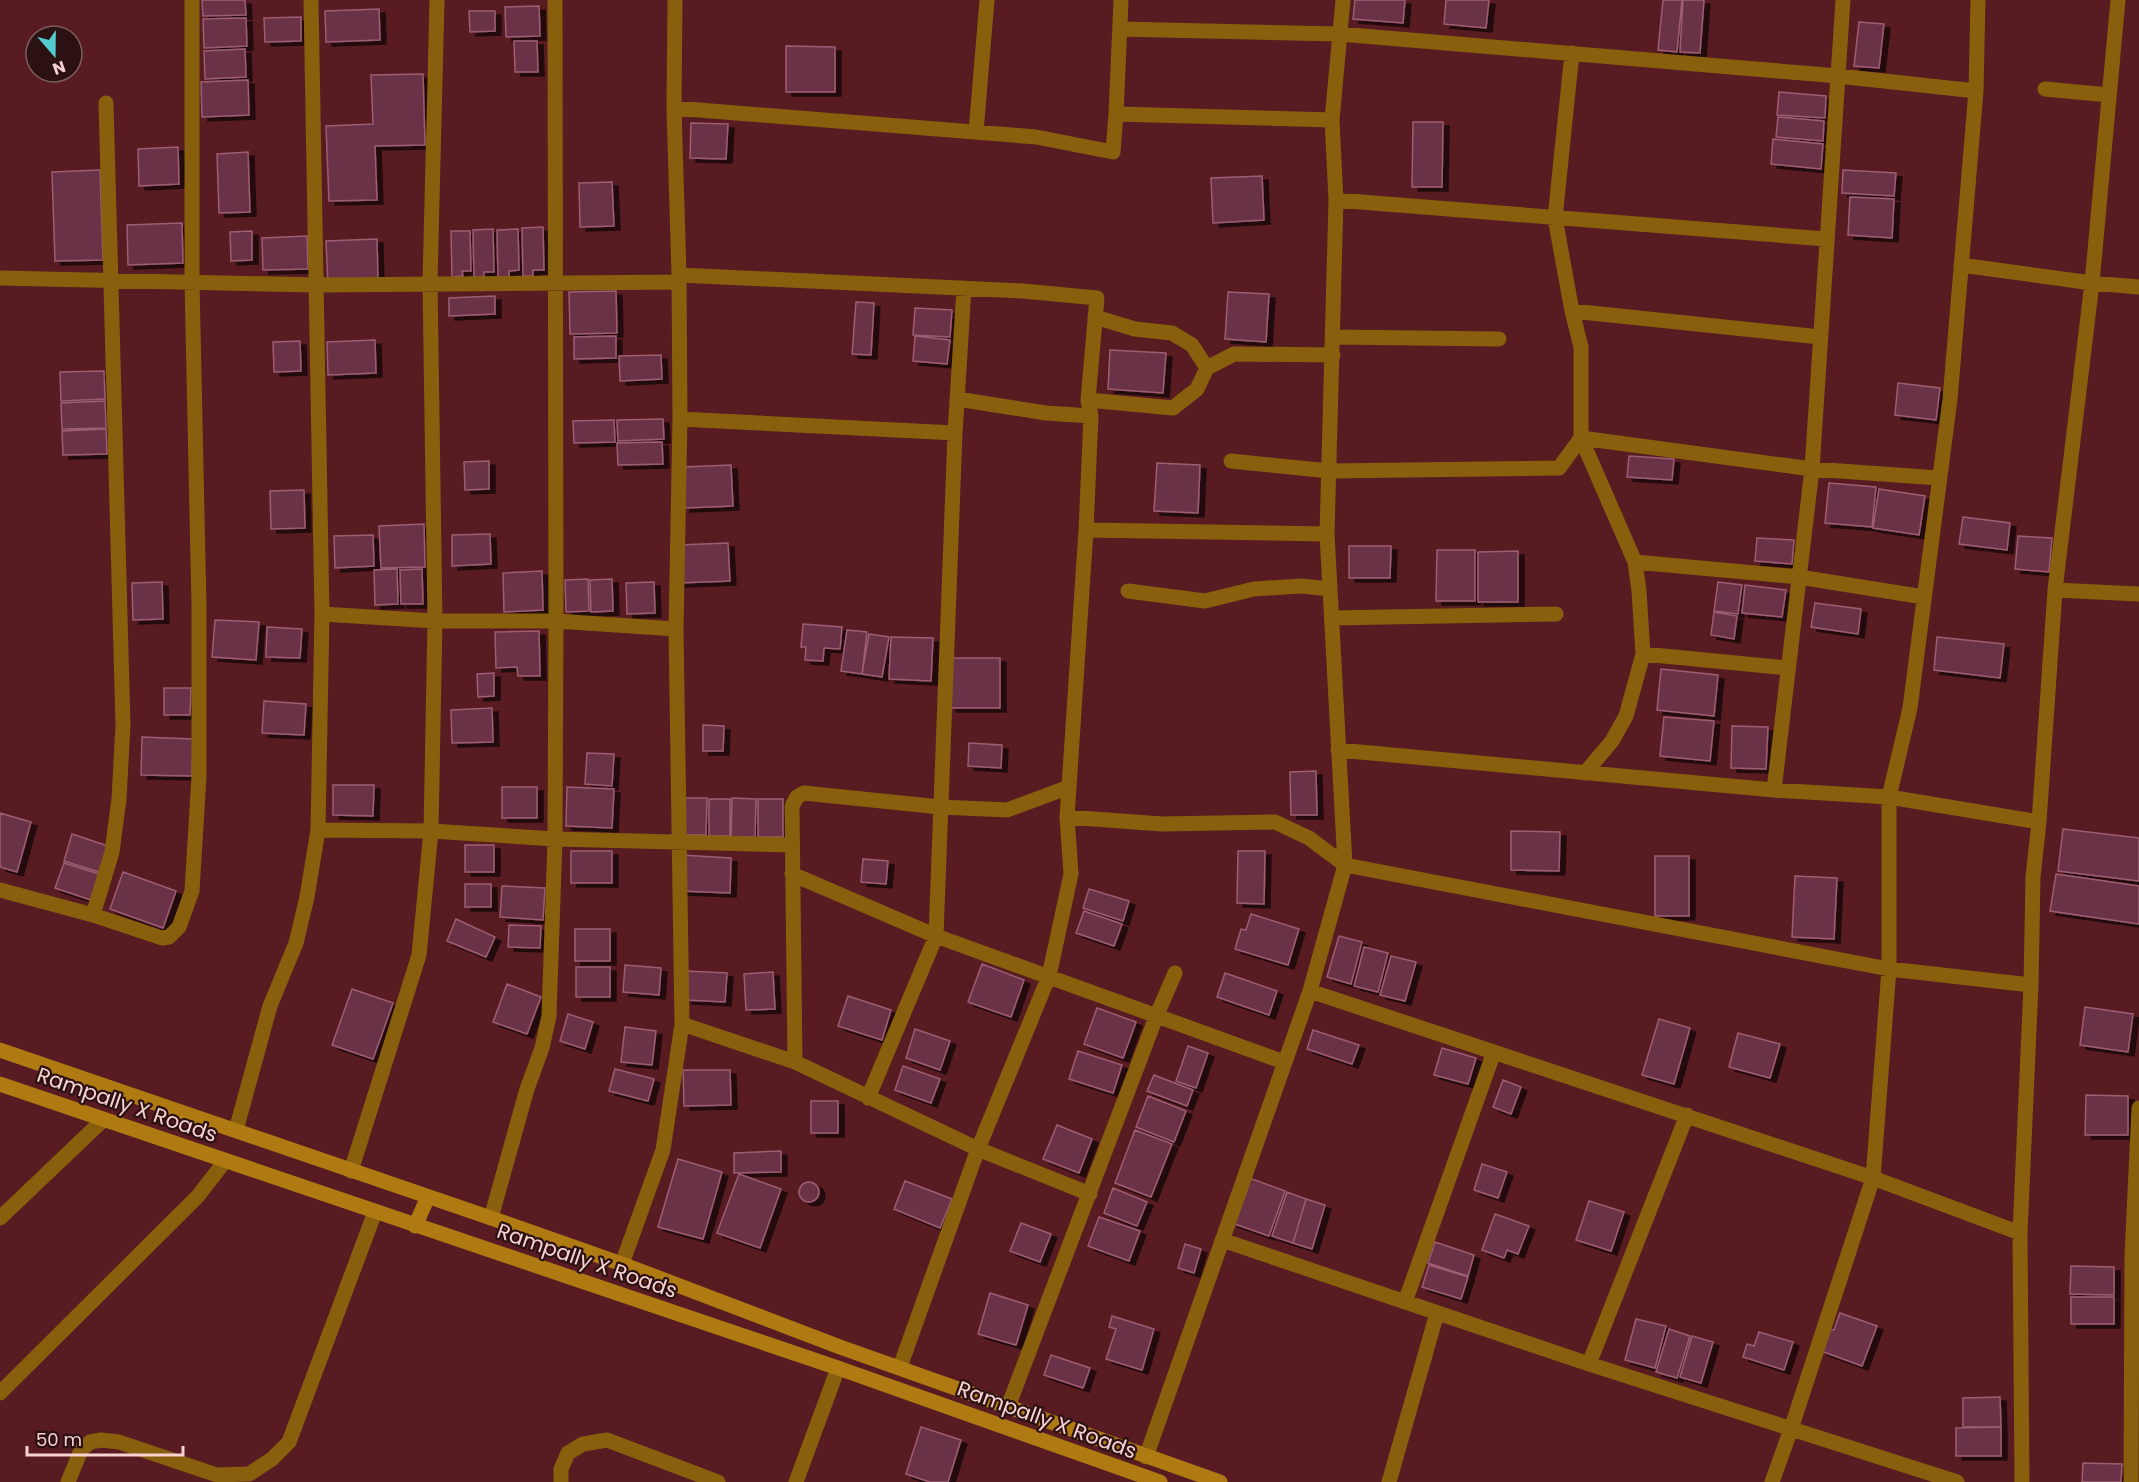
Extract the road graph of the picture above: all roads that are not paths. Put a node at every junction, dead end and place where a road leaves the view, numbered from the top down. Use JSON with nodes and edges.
{"nodes":[{"id":1,"x":192,"y":0,"type":"edge"},
{"id":2,"x":311,"y":0,"type":"edge"},
{"id":3,"x":437,"y":0,"type":"edge"},
{"id":4,"x":555,"y":0,"type":"edge"},
{"id":5,"x":675,"y":0,"type":"edge"},
{"id":6,"x":987,"y":0,"type":"edge"},
{"id":7,"x":1121,"y":0,"type":"edge"},
{"id":8,"x":1343,"y":0,"type":"edge"},
{"id":9,"x":1843,"y":0,"type":"edge"},
{"id":10,"x":1978,"y":0,"type":"edge"},
{"id":11,"x":2118,"y":0,"type":"edge"},
{"id":12,"x":1120,"y":29,"type":"junction"},
{"id":13,"x":1339,"y":34,"type":"junction"},
{"id":14,"x":1572,"y":53,"type":"junction"},
{"id":15,"x":1838,"y":76,"type":"junction"},
{"id":16,"x":2045,"y":89,"type":"dead end"},
{"id":17,"x":1976,"y":92,"type":"junction"},
{"id":18,"x":2109,"y":95,"type":"junction"},
{"id":19,"x":106,"y":103,"type":"dead end"},
{"id":20,"x":674,"y":108,"type":"junction"},
{"id":21,"x":1116,"y":114,"type":"junction"},
{"id":22,"x":1332,"y":120,"type":"junction"},
{"id":23,"x":976,"y":132,"type":"junction"},
{"id":24,"x":1336,"y":200,"type":"junction"},
{"id":25,"x":1555,"y":218,"type":"junction"},
{"id":26,"x":1826,"y":239,"type":"junction"},
{"id":27,"x":1962,"y":265,"type":"junction"},
{"id":28,"x":0,"y":278,"type":"edge"},
{"id":29,"x":679,"y":278,"type":"junction"},
{"id":30,"x":111,"y":279,"type":"junction"},
{"id":31,"x":192,"y":281,"type":"junction"},
{"id":32,"x":430,"y":282,"type":"junction"},
{"id":33,"x":554,"y":282,"type":"junction"},
{"id":34,"x":2092,"y":283,"type":"junction"},
{"id":35,"x":316,"y":285,"type":"junction"},
{"id":36,"x":2139,"y":287,"type":"edge"},
{"id":37,"x":964,"y":288,"type":"junction"},
{"id":38,"x":1572,"y":311,"type":"junction"},
{"id":39,"x":1095,"y":317,"type":"junction"},
{"id":40,"x":1333,"y":337,"type":"junction"},
{"id":41,"x":1820,"y":337,"type":"junction"},
{"id":42,"x":1499,"y":339,"type":"dead end"},
{"id":43,"x":1333,"y":355,"type":"junction"},
{"id":44,"x":1207,"y":368,"type":"junction"},
{"id":45,"x":957,"y":399,"type":"junction"},
{"id":46,"x":1088,"y":400,"type":"junction"},
{"id":47,"x":1091,"y":416,"type":"junction"},
{"id":48,"x":680,"y":419,"type":"junction"},
{"id":49,"x":955,"y":433,"type":"junction"},
{"id":50,"x":1581,"y":438,"type":"junction"},
{"id":51,"x":1231,"y":462,"type":"dead end"},
{"id":52,"x":1812,"y":469,"type":"junction"},
{"id":53,"x":1329,"y":471,"type":"junction"},
{"id":54,"x":1940,"y":478,"type":"junction"},
{"id":55,"x":1086,"y":530,"type":"junction"},
{"id":56,"x":1327,"y":534,"type":"junction"},
{"id":57,"x":1635,"y":562,"type":"junction"},
{"id":58,"x":1799,"y":577,"type":"junction"},
{"id":59,"x":1330,"y":589,"type":"junction"},
{"id":60,"x":2055,"y":590,"type":"junction"},
{"id":61,"x":1128,"y":591,"type":"dead end"},
{"id":62,"x":2139,"y":594,"type":"edge"},
{"id":63,"x":1924,"y":597,"type":"junction"},
{"id":64,"x":322,"y":614,"type":"junction"},
{"id":65,"x":1556,"y":614,"type":"dead end"},
{"id":66,"x":1332,"y":618,"type":"junction"},
{"id":67,"x":435,"y":621,"type":"junction"},
{"id":68,"x":556,"y":621,"type":"junction"},
{"id":69,"x":676,"y":629,"type":"junction"},
{"id":70,"x":1643,"y":654,"type":"junction"},
{"id":71,"x":1788,"y":668,"type":"junction"},
{"id":72,"x":1338,"y":750,"type":"junction"},
{"id":73,"x":1585,"y":773,"type":"junction"},
{"id":74,"x":1069,"y":787,"type":"junction"},
{"id":75,"x":1774,"y":790,"type":"junction"},
{"id":76,"x":1889,"y":797,"type":"junction"},
{"id":77,"x":940,"y":807,"type":"junction"},
{"id":78,"x":1067,"y":817,"type":"junction"},
{"id":79,"x":2039,"y":822,"type":"junction"},
{"id":80,"x":318,"y":830,"type":"junction"},
{"id":81,"x":431,"y":831,"type":"junction"},
{"id":82,"x":555,"y":839,"type":"junction"},
{"id":83,"x":678,"y":843,"type":"junction"},
{"id":84,"x":792,"y":845,"type":"junction"},
{"id":85,"x":1345,"y":865,"type":"junction"},
{"id":86,"x":792,"y":874,"type":"junction"},
{"id":87,"x":0,"y":890,"type":"edge"},
{"id":88,"x":93,"y":915,"type":"junction"},
{"id":89,"x":936,"y":936,"type":"junction"},
{"id":90,"x":1889,"y":969,"type":"junction"},
{"id":91,"x":1175,"y":973,"type":"dead end"},
{"id":92,"x":1049,"y":976,"type":"junction"},
{"id":93,"x":2031,"y":985,"type":"junction"},
{"id":94,"x":1310,"y":991,"type":"junction"},
{"id":95,"x":1155,"y":1017,"type":"junction"},
{"id":96,"x":682,"y":1024,"type":"junction"},
{"id":97,"x":0,"y":1050,"type":"edge"},
{"id":98,"x":1494,"y":1052,"type":"junction"},
{"id":99,"x":795,"y":1062,"type":"junction"},
{"id":100,"x":1284,"y":1062,"type":"junction"},
{"id":101,"x":0,"y":1084,"type":"edge"},
{"id":102,"x":868,"y":1098,"type":"junction"},
{"id":103,"x":2139,"y":1108,"type":"edge"},
{"id":104,"x":1687,"y":1115,"type":"junction"},
{"id":105,"x":103,"y":1120,"type":"junction"},
{"id":106,"x":236,"y":1130,"type":"junction"},
{"id":107,"x":978,"y":1149,"type":"junction"},
{"id":108,"x":225,"y":1161,"type":"junction"},
{"id":109,"x":351,"y":1171,"type":"junction"},
{"id":110,"x":1873,"y":1178,"type":"junction"},
{"id":111,"x":1090,"y":1194,"type":"junction"},
{"id":112,"x":428,"y":1197,"type":"junction"},
{"id":113,"x":375,"y":1212,"type":"junction"},
{"id":114,"x":0,"y":1218,"type":"edge"},
{"id":115,"x":491,"y":1218,"type":"junction"},
{"id":116,"x":415,"y":1226,"type":"junction"},
{"id":117,"x":2020,"y":1233,"type":"junction"},
{"id":118,"x":1222,"y":1240,"type":"junction"},
{"id":119,"x":2136,"y":1256,"type":"edge"},
{"id":120,"x":622,"y":1264,"type":"junction"},
{"id":121,"x":1405,"y":1302,"type":"junction"},
{"id":122,"x":1437,"y":1313,"type":"junction"},
{"id":123,"x":1589,"y":1364,"type":"junction"},
{"id":124,"x":900,"y":1367,"type":"junction"},
{"id":125,"x":838,"y":1368,"type":"junction"},
{"id":126,"x":0,"y":1394,"type":"edge"},
{"id":127,"x":1008,"y":1407,"type":"junction"},
{"id":128,"x":1791,"y":1429,"type":"junction"},
{"id":129,"x":1146,"y":1457,"type":"junction"},
{"id":130,"x":246,"y":1478,"type":"edge"},
{"id":131,"x":1137,"y":1478,"type":"edge"},
{"id":132,"x":68,"y":1482,"type":"edge"},
{"id":133,"x":561,"y":1482,"type":"edge"},
{"id":134,"x":718,"y":1482,"type":"edge"},
{"id":135,"x":796,"y":1482,"type":"edge"},
{"id":136,"x":1160,"y":1482,"type":"edge"},
{"id":137,"x":1220,"y":1482,"type":"edge"},
{"id":138,"x":1389,"y":1482,"type":"edge"},
{"id":139,"x":1772,"y":1482,"type":"edge"},
{"id":140,"x":1957,"y":1482,"type":"edge"},
{"id":141,"x":2022,"y":1482,"type":"edge"},
{"id":142,"x":2131,"y":1482,"type":"edge"}],
"edges":[{"from":1,"to":31,"type":"street"},
{"from":2,"to":35,"type":"street"},
{"from":3,"to":32,"type":"street"},
{"from":4,"to":33,"type":"street"},
{"from":5,"to":20,"type":"street"},
{"from":6,"to":23,"type":"street"},
{"from":7,"to":12,"type":"street"},
{"from":8,"to":13,"type":"street"},
{"from":9,"to":15,"type":"street"},
{"from":10,"to":17,"type":"street"},
{"from":11,"to":18,"type":"street"},
{"from":12,"to":13,"type":"street"},
{"from":12,"to":21,"type":"street"},
{"from":13,"to":14,"type":"street"},
{"from":13,"to":22,"type":"street"},
{"from":14,"to":15,"type":"street"},
{"from":14,"to":25,"type":"street"},
{"from":15,"to":17,"type":"street"},
{"from":15,"to":26,"type":"street"},
{"from":16,"to":18,"type":"street"},
{"from":17,"to":27,"type":"street"},
{"from":18,"to":34,"type":"street"},
{"from":19,"to":30,"type":"street"},
{"from":20,"to":23,"type":"street"},
{"from":20,"to":29,"type":"street"},
{"from":21,"to":22,"type":"street"},
{"from":21,"to":23,"type":"street"},
{"from":22,"to":24,"type":"street"},
{"from":24,"to":25,"type":"street"},
{"from":24,"to":40,"type":"street"},
{"from":25,"to":26,"type":"street"},
{"from":25,"to":38,"type":"street"},
{"from":26,"to":41,"type":"street"},
{"from":27,"to":34,"type":"street"},
{"from":27,"to":54,"type":"street"},
{"from":28,"to":30,"type":"street"},
{"from":29,"to":33,"type":"street"},
{"from":29,"to":37,"type":"street"},
{"from":29,"to":48,"type":"street"},
{"from":30,"to":31,"type":"street"},
{"from":30,"to":88,"type":"street"},
{"from":31,"to":35,"type":"street"},
{"from":31,"to":88,"type":"street"},
{"from":32,"to":33,"type":"street"},
{"from":32,"to":35,"type":"street"},
{"from":32,"to":67,"type":"street"},
{"from":33,"to":68,"type":"street"},
{"from":34,"to":36,"type":"street"},
{"from":34,"to":60,"type":"street"},
{"from":35,"to":64,"type":"street"},
{"from":37,"to":39,"type":"street"},
{"from":37,"to":45,"type":"street"},
{"from":38,"to":41,"type":"street"},
{"from":38,"to":50,"type":"street"},
{"from":39,"to":44,"type":"street"},
{"from":39,"to":46,"type":"street"},
{"from":40,"to":42,"type":"street"},
{"from":40,"to":43,"type":"street"},
{"from":41,"to":52,"type":"street"},
{"from":43,"to":44,"type":"street"},
{"from":43,"to":53,"type":"street"},
{"from":44,"to":46,"type":"street"},
{"from":45,"to":47,"type":"street"},
{"from":45,"to":49,"type":"street"},
{"from":46,"to":47,"type":"street"},
{"from":47,"to":55,"type":"street"},
{"from":48,"to":49,"type":"street"},
{"from":48,"to":69,"type":"street"},
{"from":49,"to":77,"type":"street"},
{"from":50,"to":52,"type":"street"},
{"from":50,"to":53,"type":"street"},
{"from":50,"to":57,"type":"street"},
{"from":51,"to":53,"type":"street"},
{"from":52,"to":54,"type":"street"},
{"from":52,"to":58,"type":"street"},
{"from":53,"to":56,"type":"street"},
{"from":54,"to":63,"type":"street"},
{"from":55,"to":56,"type":"street"},
{"from":55,"to":74,"type":"street"},
{"from":56,"to":59,"type":"street"},
{"from":57,"to":58,"type":"street"},
{"from":57,"to":70,"type":"street"},
{"from":58,"to":63,"type":"street"},
{"from":58,"to":71,"type":"street"},
{"from":59,"to":61,"type":"street"},
{"from":59,"to":66,"type":"street"},
{"from":60,"to":62,"type":"street"},
{"from":60,"to":79,"type":"street"},
{"from":63,"to":76,"type":"street"},
{"from":64,"to":67,"type":"street"},
{"from":64,"to":80,"type":"street"},
{"from":65,"to":66,"type":"street"},
{"from":66,"to":72,"type":"street"},
{"from":67,"to":68,"type":"street"},
{"from":67,"to":81,"type":"street"},
{"from":68,"to":69,"type":"street"},
{"from":68,"to":82,"type":"street"},
{"from":69,"to":83,"type":"street"},
{"from":70,"to":71,"type":"street"},
{"from":70,"to":73,"type":"street"},
{"from":71,"to":75,"type":"street"},
{"from":72,"to":73,"type":"street"},
{"from":72,"to":85,"type":"street"},
{"from":73,"to":75,"type":"street"},
{"from":74,"to":77,"type":"street"},
{"from":74,"to":78,"type":"street"},
{"from":75,"to":76,"type":"street"},
{"from":76,"to":79,"type":"street"},
{"from":76,"to":90,"type":"street"},
{"from":77,"to":84,"type":"street"},
{"from":77,"to":89,"type":"street"},
{"from":78,"to":85,"type":"street"},
{"from":78,"to":92,"type":"street"},
{"from":79,"to":93,"type":"street"},
{"from":80,"to":81,"type":"street"},
{"from":80,"to":106,"type":"street"},
{"from":81,"to":82,"type":"street"},
{"from":81,"to":109,"type":"street"},
{"from":82,"to":83,"type":"street"},
{"from":82,"to":115,"type":"street"},
{"from":83,"to":84,"type":"street"},
{"from":83,"to":96,"type":"street"},
{"from":84,"to":86,"type":"street"},
{"from":85,"to":90,"type":"street"},
{"from":85,"to":94,"type":"street"},
{"from":86,"to":89,"type":"street"},
{"from":86,"to":99,"type":"street"},
{"from":87,"to":88,"type":"street"},
{"from":89,"to":92,"type":"street"},
{"from":89,"to":102,"type":"street"},
{"from":90,"to":93,"type":"street"},
{"from":90,"to":110,"type":"street"},
{"from":91,"to":95,"type":"street"},
{"from":92,"to":95,"type":"street"},
{"from":92,"to":107,"type":"street"},
{"from":93,"to":117,"type":"street"},
{"from":94,"to":98,"type":"street"},
{"from":94,"to":100,"type":"street"},
{"from":95,"to":100,"type":"street"},
{"from":95,"to":111,"type":"street"},
{"from":96,"to":99,"type":"street"},
{"from":96,"to":120,"type":"street"},
{"from":97,"to":106,"type":"main road"},
{"from":98,"to":104,"type":"street"},
{"from":98,"to":121,"type":"street"},
{"from":99,"to":102,"type":"street"},
{"from":100,"to":118,"type":"street"},
{"from":101,"to":105,"type":"main road","name":"Rampally X Roads"},
{"from":102,"to":107,"type":"street"},
{"from":103,"to":119,"type":"street"},
{"from":104,"to":110,"type":"street"},
{"from":104,"to":123,"type":"street"},
{"from":105,"to":108,"type":"main road","name":"Rampally X Roads"},
{"from":105,"to":114,"type":"street"},
{"from":106,"to":109,"type":"main road"},
{"from":107,"to":111,"type":"street"},
{"from":107,"to":124,"type":"street"},
{"from":108,"to":113,"type":"main road","name":"Rampally X Roads"},
{"from":108,"to":126,"type":"street"},
{"from":109,"to":112,"type":"main road"},
{"from":110,"to":117,"type":"street"},
{"from":110,"to":128,"type":"street"},
{"from":111,"to":127,"type":"street"},
{"from":112,"to":115,"type":"main road"},
{"from":112,"to":116,"type":"main road"},
{"from":113,"to":116,"type":"main road","name":"Rampally X Roads"},
{"from":113,"to":130,"type":"street"},
{"from":115,"to":120,"type":"main road"},
{"from":116,"to":125,"type":"main road","name":"Rampally X Roads"},
{"from":117,"to":141,"type":"street"},
{"from":118,"to":121,"type":"street"},
{"from":118,"to":129,"type":"street"},
{"from":119,"to":142,"type":"street"},
{"from":120,"to":124,"type":"main road"},
{"from":121,"to":122,"type":"street"},
{"from":122,"to":123,"type":"street"},
{"from":122,"to":138,"type":"street"},
{"from":123,"to":128,"type":"street"},
{"from":124,"to":127,"type":"main road"},
{"from":125,"to":131,"type":"main road","name":"Rampally X Roads"},
{"from":125,"to":135,"type":"street"},
{"from":127,"to":129,"type":"main road"},
{"from":128,"to":139,"type":"street"},
{"from":128,"to":140,"type":"street"},
{"from":129,"to":137,"type":"main road"},
{"from":130,"to":132,"type":"street"},
{"from":131,"to":136,"type":"main road","name":"Rampally X Roads"},
{"from":133,"to":134,"type":"street"}]}
